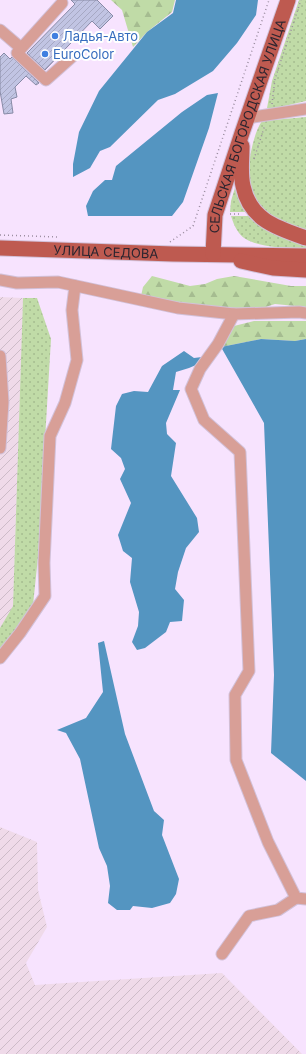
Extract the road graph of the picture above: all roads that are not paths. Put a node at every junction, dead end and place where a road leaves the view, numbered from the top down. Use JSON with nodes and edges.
{"nodes":[{"id":1,"x":288,"y":0,"type":"edge"},
{"id":2,"x":62,"y":3,"type":"dead end"},
{"id":3,"x":0,"y":30,"type":"edge"},
{"id":4,"x":21,"y":48,"type":"junction"},
{"id":5,"x":73,"y":56,"type":"dead end"},
{"id":6,"x":306,"y":109,"type":"edge"},
{"id":7,"x":247,"y":118,"type":"junction"},
{"id":8,"x":242,"y":133,"type":"junction"},
{"id":9,"x":306,"y":238,"type":"edge"},
{"id":10,"x":0,"y":248,"type":"edge"},
{"id":11,"x":213,"y":254,"type":"junction"},
{"id":12,"x":306,"y":256,"type":"edge"},
{"id":13,"x":306,"y":270,"type":"edge"},
{"id":14,"x":0,"y":280,"type":"edge"},
{"id":15,"x":75,"y":286,"type":"junction"},
{"id":16,"x":306,"y":313,"type":"edge"},
{"id":17,"x":234,"y":314,"type":"junction"},
{"id":18,"x":0,"y":356,"type":"edge"},
{"id":19,"x":0,"y":448,"type":"edge"},
{"id":20,"x":0,"y":658,"type":"edge"},
{"id":21,"x":301,"y":898,"type":"edge"},
{"id":22,"x":222,"y":954,"type":"dead end"}],
"edges":[{"from":1,"to":7,"type":"main road","name":"СЕЛЬСКАЯ БОГОРОДСКАЯ УЛИЦА"},
{"from":2,"to":4,"type":"lane"},
{"from":3,"to":4,"type":"lane"},
{"from":4,"to":5,"type":"lane"},
{"from":6,"to":7,"type":"lane"},
{"from":7,"to":8,"type":"main road","name":"СЕЛЬСКАЯ БОГОРОДСКАЯ УЛИЦА"},
{"from":8,"to":9,"type":"main road"},
{"from":8,"to":11,"type":"main road","name":"СЕЛЬСКАЯ БОГОРОДСКАЯ УЛИЦА"},
{"from":10,"to":11,"type":"main road","name":"УЛИЦА СЕДОВА"},
{"from":11,"to":12,"type":"main road"},
{"from":11,"to":13,"type":"main road"},
{"from":14,"to":15,"type":"lane"},
{"from":15,"to":17,"type":"lane"},
{"from":15,"to":20,"type":"lane"},
{"from":16,"to":17,"type":"lane"},
{"from":17,"to":21,"type":"lane"},
{"from":18,"to":19,"type":"lane"},
{"from":21,"to":22,"type":"lane"}]}
